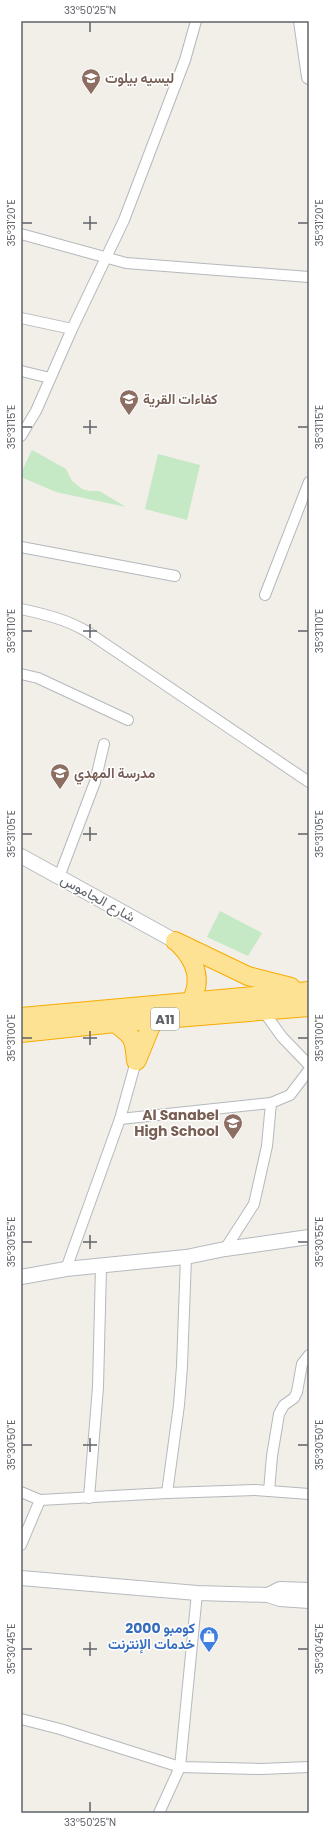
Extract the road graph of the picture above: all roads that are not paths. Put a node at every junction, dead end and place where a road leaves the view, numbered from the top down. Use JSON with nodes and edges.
{"nodes":[{"id":1,"x":196,"y":21,"type":"edge"},
{"id":2,"x":301,"y":21,"type":"edge"},
{"id":3,"x":309,"y":77,"type":"edge"},
{"id":4,"x":21,"y":234,"type":"edge"},
{"id":5,"x":106,"y":258,"type":"junction"},
{"id":6,"x":309,"y":277,"type":"edge"},
{"id":7,"x":21,"y":318,"type":"edge"},
{"id":8,"x":72,"y":329,"type":"junction"},
{"id":9,"x":21,"y":371,"type":"edge"},
{"id":10,"x":50,"y":378,"type":"junction"},
{"id":11,"x":21,"y":436,"type":"edge"},
{"id":12,"x":309,"y":482,"type":"edge"},
{"id":13,"x":21,"y":547,"type":"edge"},
{"id":14,"x":175,"y":576,"type":"dead end"},
{"id":15,"x":265,"y":595,"type":"dead end"},
{"id":16,"x":21,"y":609,"type":"edge"},
{"id":17,"x":21,"y":674,"type":"edge"},
{"id":18,"x":128,"y":720,"type":"dead end"},
{"id":19,"x":104,"y":744,"type":"dead end"},
{"id":20,"x":309,"y":782,"type":"edge"},
{"id":21,"x":21,"y":856,"type":"edge"},
{"id":22,"x":59,"y":877,"type":"junction"},
{"id":23,"x":175,"y":941,"type":"junction"},
{"id":24,"x":309,"y":991,"type":"edge"},
{"id":25,"x":191,"y":1001,"type":"junction"},
{"id":26,"x":309,"y":1007,"type":"edge"},
{"id":27,"x":264,"y":1012,"type":"junction"},
{"id":28,"x":21,"y":1017,"type":"edge"},
{"id":29,"x":156,"y":1019,"type":"junction"},
{"id":30,"x":115,"y":1023,"type":"junction"},
{"id":31,"x":21,"y":1034,"type":"edge"},
{"id":32,"x":136,"y":1061,"type":"junction"},
{"id":33,"x":309,"y":1064,"type":"edge"},
{"id":34,"x":309,"y":1070,"type":"edge"},
{"id":35,"x":271,"y":1103,"type":"junction"},
{"id":36,"x":120,"y":1119,"type":"junction"},
{"id":37,"x":309,"y":1237,"type":"edge"},
{"id":38,"x":225,"y":1249,"type":"junction"},
{"id":39,"x":186,"y":1257,"type":"junction"},
{"id":40,"x":101,"y":1267,"type":"junction"},
{"id":41,"x":66,"y":1269,"type":"junction"},
{"id":42,"x":21,"y":1277,"type":"edge"},
{"id":43,"x":309,"y":1355,"type":"edge"},
{"id":44,"x":304,"y":1375,"type":"edge"},
{"id":45,"x":269,"y":1491,"type":"junction"},
{"id":46,"x":21,"y":1492,"type":"edge"},
{"id":47,"x":167,"y":1493,"type":"junction"},
{"id":48,"x":309,"y":1494,"type":"edge"},
{"id":49,"x":89,"y":1498,"type":"junction"},
{"id":50,"x":40,"y":1500,"type":"junction"},
{"id":51,"x":21,"y":1545,"type":"edge"},
{"id":52,"x":21,"y":1578,"type":"edge"},
{"id":53,"x":309,"y":1590,"type":"edge"},
{"id":54,"x":197,"y":1593,"type":"junction"},
{"id":55,"x":268,"y":1596,"type":"junction"},
{"id":56,"x":309,"y":1601,"type":"edge"},
{"id":57,"x":21,"y":1719,"type":"edge"},
{"id":58,"x":180,"y":1767,"type":"junction"},
{"id":59,"x":309,"y":1767,"type":"edge"},
{"id":60,"x":159,"y":1813,"type":"edge"}],
"edges":[{"from":1,"to":5,"type":"street"},
{"from":2,"to":3,"type":"street"},
{"from":4,"to":5,"type":"street"},
{"from":5,"to":6,"type":"street"},
{"from":5,"to":8,"type":"street"},
{"from":7,"to":8,"type":"street"},
{"from":8,"to":10,"type":"street"},
{"from":9,"to":10,"type":"street"},
{"from":10,"to":11,"type":"street"},
{"from":12,"to":15,"type":"street"},
{"from":13,"to":14,"type":"street"},
{"from":16,"to":20,"type":"street"},
{"from":17,"to":18,"type":"street"},
{"from":19,"to":22,"type":"street"},
{"from":21,"to":22,"type":"street","name":"شارع الجاموس"},
{"from":22,"to":23,"type":"street","name":"شارع الجاموس"},
{"from":23,"to":24,"type":"highway"},
{"from":23,"to":25,"type":"highway"},
{"from":24,"to":25,"type":"highway","number":"A11"},
{"from":25,"to":28,"type":"highway","number":"A11"},
{"from":26,"to":27,"type":"highway","number":"A11"},
{"from":27,"to":29,"type":"highway","number":"A11"},
{"from":27,"to":33,"type":"street"},
{"from":29,"to":30,"type":"highway","number":"A11"},
{"from":29,"to":32,"type":"highway"},
{"from":30,"to":31,"type":"highway","number":"A11"},
{"from":30,"to":32,"type":"highway"},
{"from":32,"to":36,"type":"street"},
{"from":34,"to":35,"type":"street"},
{"from":35,"to":36,"type":"street"},
{"from":35,"to":38,"type":"street"},
{"from":36,"to":41,"type":"street"},
{"from":37,"to":38,"type":"street"},
{"from":38,"to":39,"type":"street"},
{"from":39,"to":40,"type":"street"},
{"from":39,"to":47,"type":"street"},
{"from":40,"to":41,"type":"street"},
{"from":40,"to":49,"type":"street"},
{"from":41,"to":42,"type":"street"},
{"from":43,"to":44,"type":"street"},
{"from":44,"to":45,"type":"street"},
{"from":45,"to":47,"type":"street"},
{"from":45,"to":48,"type":"street"},
{"from":46,"to":50,"type":"street"},
{"from":47,"to":49,"type":"street"},
{"from":49,"to":50,"type":"street"},
{"from":50,"to":51,"type":"street"},
{"from":52,"to":54,"type":"street"},
{"from":53,"to":55,"type":"street"},
{"from":54,"to":55,"type":"street"},
{"from":54,"to":58,"type":"street"},
{"from":55,"to":56,"type":"street"},
{"from":57,"to":58,"type":"street"},
{"from":58,"to":59,"type":"street"},
{"from":58,"to":60,"type":"street"}]}
